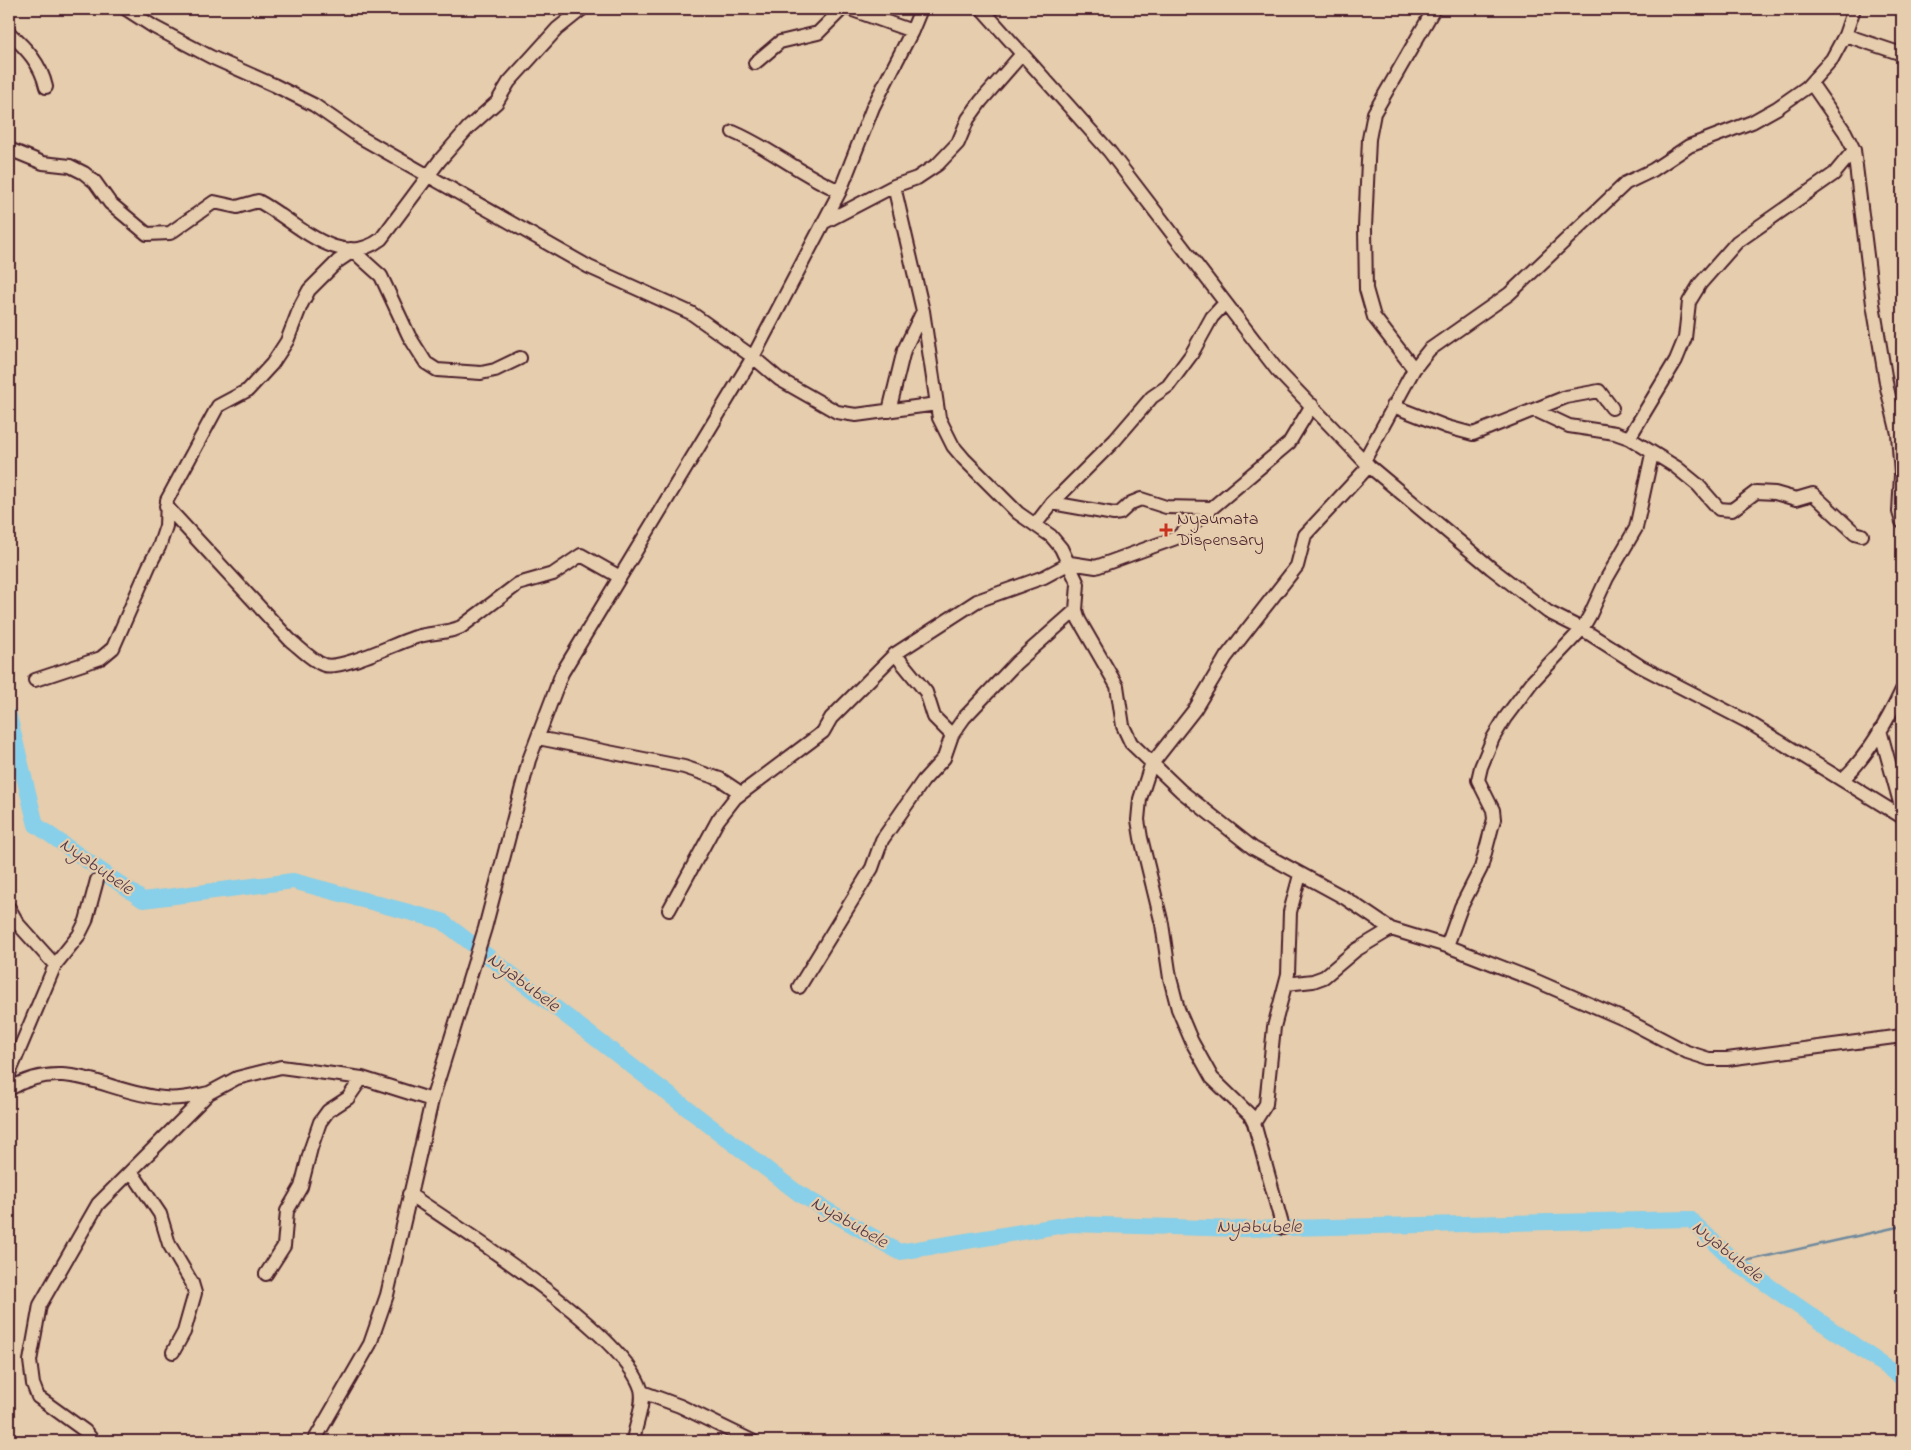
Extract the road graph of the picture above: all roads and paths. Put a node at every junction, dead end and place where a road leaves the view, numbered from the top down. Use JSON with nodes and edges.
{"nodes":[{"id":1,"x":126,"y":9,"type":"edge"},
{"id":2,"x":582,"y":9,"type":"edge"},
{"id":3,"x":842,"y":9,"type":"edge"},
{"id":4,"x":850,"y":9,"type":"edge"},
{"id":5,"x":921,"y":9,"type":"edge"},
{"id":6,"x":982,"y":9,"type":"edge"},
{"id":7,"x":1434,"y":9,"type":"edge"},
{"id":8,"x":1854,"y":9,"type":"edge"},
{"id":9,"x":912,"y":31,"type":"junction"},
{"id":10,"x":9,"y":33,"type":"edge"},
{"id":11,"x":1845,"y":35,"type":"junction"},
{"id":12,"x":1022,"y":54,"type":"junction"},
{"id":13,"x":1902,"y":54,"type":"edge"},
{"id":14,"x":755,"y":63,"type":"dead end"},
{"id":15,"x":1811,"y":83,"type":"junction"},
{"id":16,"x":46,"y":87,"type":"dead end"},
{"id":17,"x":733,"y":132,"type":"dead end"},
{"id":18,"x":9,"y":149,"type":"edge"},
{"id":19,"x":1854,"y":150,"type":"junction"},
{"id":20,"x":428,"y":176,"type":"junction"},
{"id":21,"x":894,"y":186,"type":"junction"},
{"id":22,"x":840,"y":191,"type":"junction"},
{"id":23,"x":823,"y":223,"type":"junction"},
{"id":24,"x":352,"y":250,"type":"junction"},
{"id":25,"x":1225,"y":303,"type":"junction"},
{"id":26,"x":923,"y":311,"type":"junction"},
{"id":27,"x":753,"y":357,"type":"junction"},
{"id":28,"x":520,"y":358,"type":"dead end"},
{"id":29,"x":1414,"y":369,"type":"junction"},
{"id":30,"x":937,"y":404,"type":"junction"},
{"id":31,"x":1312,"y":405,"type":"junction"},
{"id":32,"x":1393,"y":406,"type":"junction"},
{"id":33,"x":1612,"y":408,"type":"dead end"},
{"id":34,"x":1535,"y":410,"type":"junction"},
{"id":35,"x":889,"y":411,"type":"junction"},
{"id":36,"x":1630,"y":438,"type":"junction"},
{"id":37,"x":1652,"y":454,"type":"junction"},
{"id":38,"x":1366,"y":463,"type":"junction"},
{"id":39,"x":1052,"y":503,"type":"junction"},
{"id":40,"x":166,"y":506,"type":"junction"},
{"id":41,"x":1210,"y":508,"type":"junction"},
{"id":42,"x":1902,"y":522,"type":"edge"},
{"id":43,"x":1035,"y":525,"type":"junction"},
{"id":44,"x":1862,"y":535,"type":"dead end"},
{"id":45,"x":1070,"y":563,"type":"junction"},
{"id":46,"x":620,"y":577,"type":"junction"},
{"id":47,"x":1076,"y":610,"type":"junction"},
{"id":48,"x":1582,"y":629,"type":"junction"},
{"id":49,"x":895,"y":654,"type":"junction"},
{"id":50,"x":35,"y":680,"type":"dead end"},
{"id":51,"x":1902,"y":690,"type":"edge"},
{"id":52,"x":1880,"y":730,"type":"junction"},
{"id":53,"x":952,"y":735,"type":"junction"},
{"id":54,"x":538,"y":738,"type":"junction"},
{"id":55,"x":1151,"y":765,"type":"junction"},
{"id":56,"x":1842,"y":780,"type":"junction"},
{"id":57,"x":740,"y":793,"type":"junction"},
{"id":58,"x":1902,"y":810,"type":"edge"},
{"id":59,"x":1902,"y":817,"type":"edge"},
{"id":60,"x":1300,"y":875,"type":"junction"},
{"id":61,"x":97,"y":880,"type":"dead end"},
{"id":62,"x":9,"y":908,"type":"edge"},
{"id":63,"x":669,"y":910,"type":"dead end"},
{"id":64,"x":1391,"y":929,"type":"junction"},
{"id":65,"x":1447,"y":946,"type":"junction"},
{"id":66,"x":55,"y":965,"type":"junction"},
{"id":67,"x":1286,"y":984,"type":"junction"},
{"id":68,"x":799,"y":987,"type":"dead end"},
{"id":69,"x":1902,"y":1036,"type":"edge"},
{"id":70,"x":9,"y":1074,"type":"edge"},
{"id":71,"x":362,"y":1078,"type":"junction"},
{"id":72,"x":9,"y":1089,"type":"edge"},
{"id":73,"x":209,"y":1093,"type":"junction"},
{"id":74,"x":432,"y":1100,"type":"junction"},
{"id":75,"x":1254,"y":1123,"type":"junction"},
{"id":76,"x":131,"y":1171,"type":"junction"},
{"id":77,"x":409,"y":1194,"type":"junction"},
{"id":78,"x":1283,"y":1228,"type":"dead end"},
{"id":79,"x":266,"y":1274,"type":"dead end"},
{"id":80,"x":173,"y":1352,"type":"dead end"},
{"id":81,"x":642,"y":1392,"type":"junction"},
{"id":82,"x":93,"y":1441,"type":"edge"},
{"id":83,"x":314,"y":1441,"type":"edge"},
{"id":84,"x":633,"y":1441,"type":"edge"},
{"id":85,"x":752,"y":1441,"type":"edge"}],
"edges":[{"from":1,"to":20,"type":"street"},
{"from":2,"to":20,"type":"street"},
{"from":3,"to":14,"type":"street"},
{"from":4,"to":9,"type":"street"},
{"from":5,"to":9,"type":"street"},
{"from":6,"to":12,"type":"street"},
{"from":7,"to":29,"type":"street"},
{"from":8,"to":11,"type":"street"},
{"from":9,"to":22,"type":"street"},
{"from":10,"to":16,"type":"street"},
{"from":11,"to":13,"type":"street"},
{"from":11,"to":15,"type":"street"},
{"from":12,"to":21,"type":"street"},
{"from":12,"to":25,"type":"street"},
{"from":15,"to":19,"type":"street"},
{"from":15,"to":29,"type":"street"},
{"from":17,"to":22,"type":"street"},
{"from":18,"to":24,"type":"street"},
{"from":19,"to":36,"type":"street"},
{"from":19,"to":42,"type":"street"},
{"from":20,"to":24,"type":"street"},
{"from":20,"to":27,"type":"street"},
{"from":21,"to":23,"type":"street"},
{"from":21,"to":26,"type":"street"},
{"from":22,"to":23,"type":"street"},
{"from":23,"to":27,"type":"street"},
{"from":24,"to":28,"type":"street"},
{"from":24,"to":40,"type":"street"},
{"from":25,"to":31,"type":"street"},
{"from":25,"to":39,"type":"street"},
{"from":26,"to":30,"type":"street"},
{"from":26,"to":35,"type":"street"},
{"from":27,"to":35,"type":"street"},
{"from":27,"to":46,"type":"street"},
{"from":29,"to":32,"type":"street"},
{"from":30,"to":35,"type":"street"},
{"from":30,"to":43,"type":"street"},
{"from":31,"to":38,"type":"street"},
{"from":31,"to":41,"type":"street"},
{"from":32,"to":34,"type":"street"},
{"from":32,"to":38,"type":"street"},
{"from":33,"to":34,"type":"street"},
{"from":34,"to":36,"type":"street"},
{"from":36,"to":37,"type":"street"},
{"from":37,"to":44,"type":"street"},
{"from":37,"to":48,"type":"street"},
{"from":38,"to":48,"type":"street"},
{"from":38,"to":55,"type":"street"},
{"from":39,"to":41,"type":"street"},
{"from":39,"to":43,"type":"street"},
{"from":40,"to":46,"type":"street"},
{"from":40,"to":50,"type":"street"},
{"from":41,"to":45,"type":"street"},
{"from":43,"to":45,"type":"street"},
{"from":45,"to":47,"type":"street"},
{"from":45,"to":49,"type":"street"},
{"from":46,"to":54,"type":"street"},
{"from":47,"to":53,"type":"street"},
{"from":47,"to":55,"type":"street"},
{"from":48,"to":56,"type":"street"},
{"from":48,"to":65,"type":"street"},
{"from":49,"to":53,"type":"street"},
{"from":49,"to":57,"type":"street"},
{"from":51,"to":52,"type":"street"},
{"from":52,"to":56,"type":"street"},
{"from":52,"to":58,"type":"street"},
{"from":53,"to":68,"type":"street"},
{"from":54,"to":57,"type":"street"},
{"from":54,"to":74,"type":"street"},
{"from":55,"to":60,"type":"street"},
{"from":55,"to":75,"type":"street"},
{"from":56,"to":59,"type":"street"},
{"from":57,"to":63,"type":"street"},
{"from":60,"to":64,"type":"street"},
{"from":60,"to":67,"type":"street"},
{"from":61,"to":66,"type":"street"},
{"from":62,"to":66,"type":"street"},
{"from":64,"to":65,"type":"street"},
{"from":64,"to":67,"type":"street"},
{"from":65,"to":69,"type":"street"},
{"from":66,"to":70,"type":"street"},
{"from":67,"to":75,"type":"street"},
{"from":71,"to":73,"type":"street"},
{"from":71,"to":74,"type":"street"},
{"from":71,"to":79,"type":"street"},
{"from":72,"to":73,"type":"street"},
{"from":73,"to":76,"type":"street"},
{"from":74,"to":77,"type":"street"},
{"from":75,"to":78,"type":"street"},
{"from":76,"to":80,"type":"street"},
{"from":76,"to":82,"type":"street"},
{"from":77,"to":81,"type":"street"},
{"from":77,"to":83,"type":"street"},
{"from":81,"to":84,"type":"street"},
{"from":81,"to":85,"type":"street"}]}
